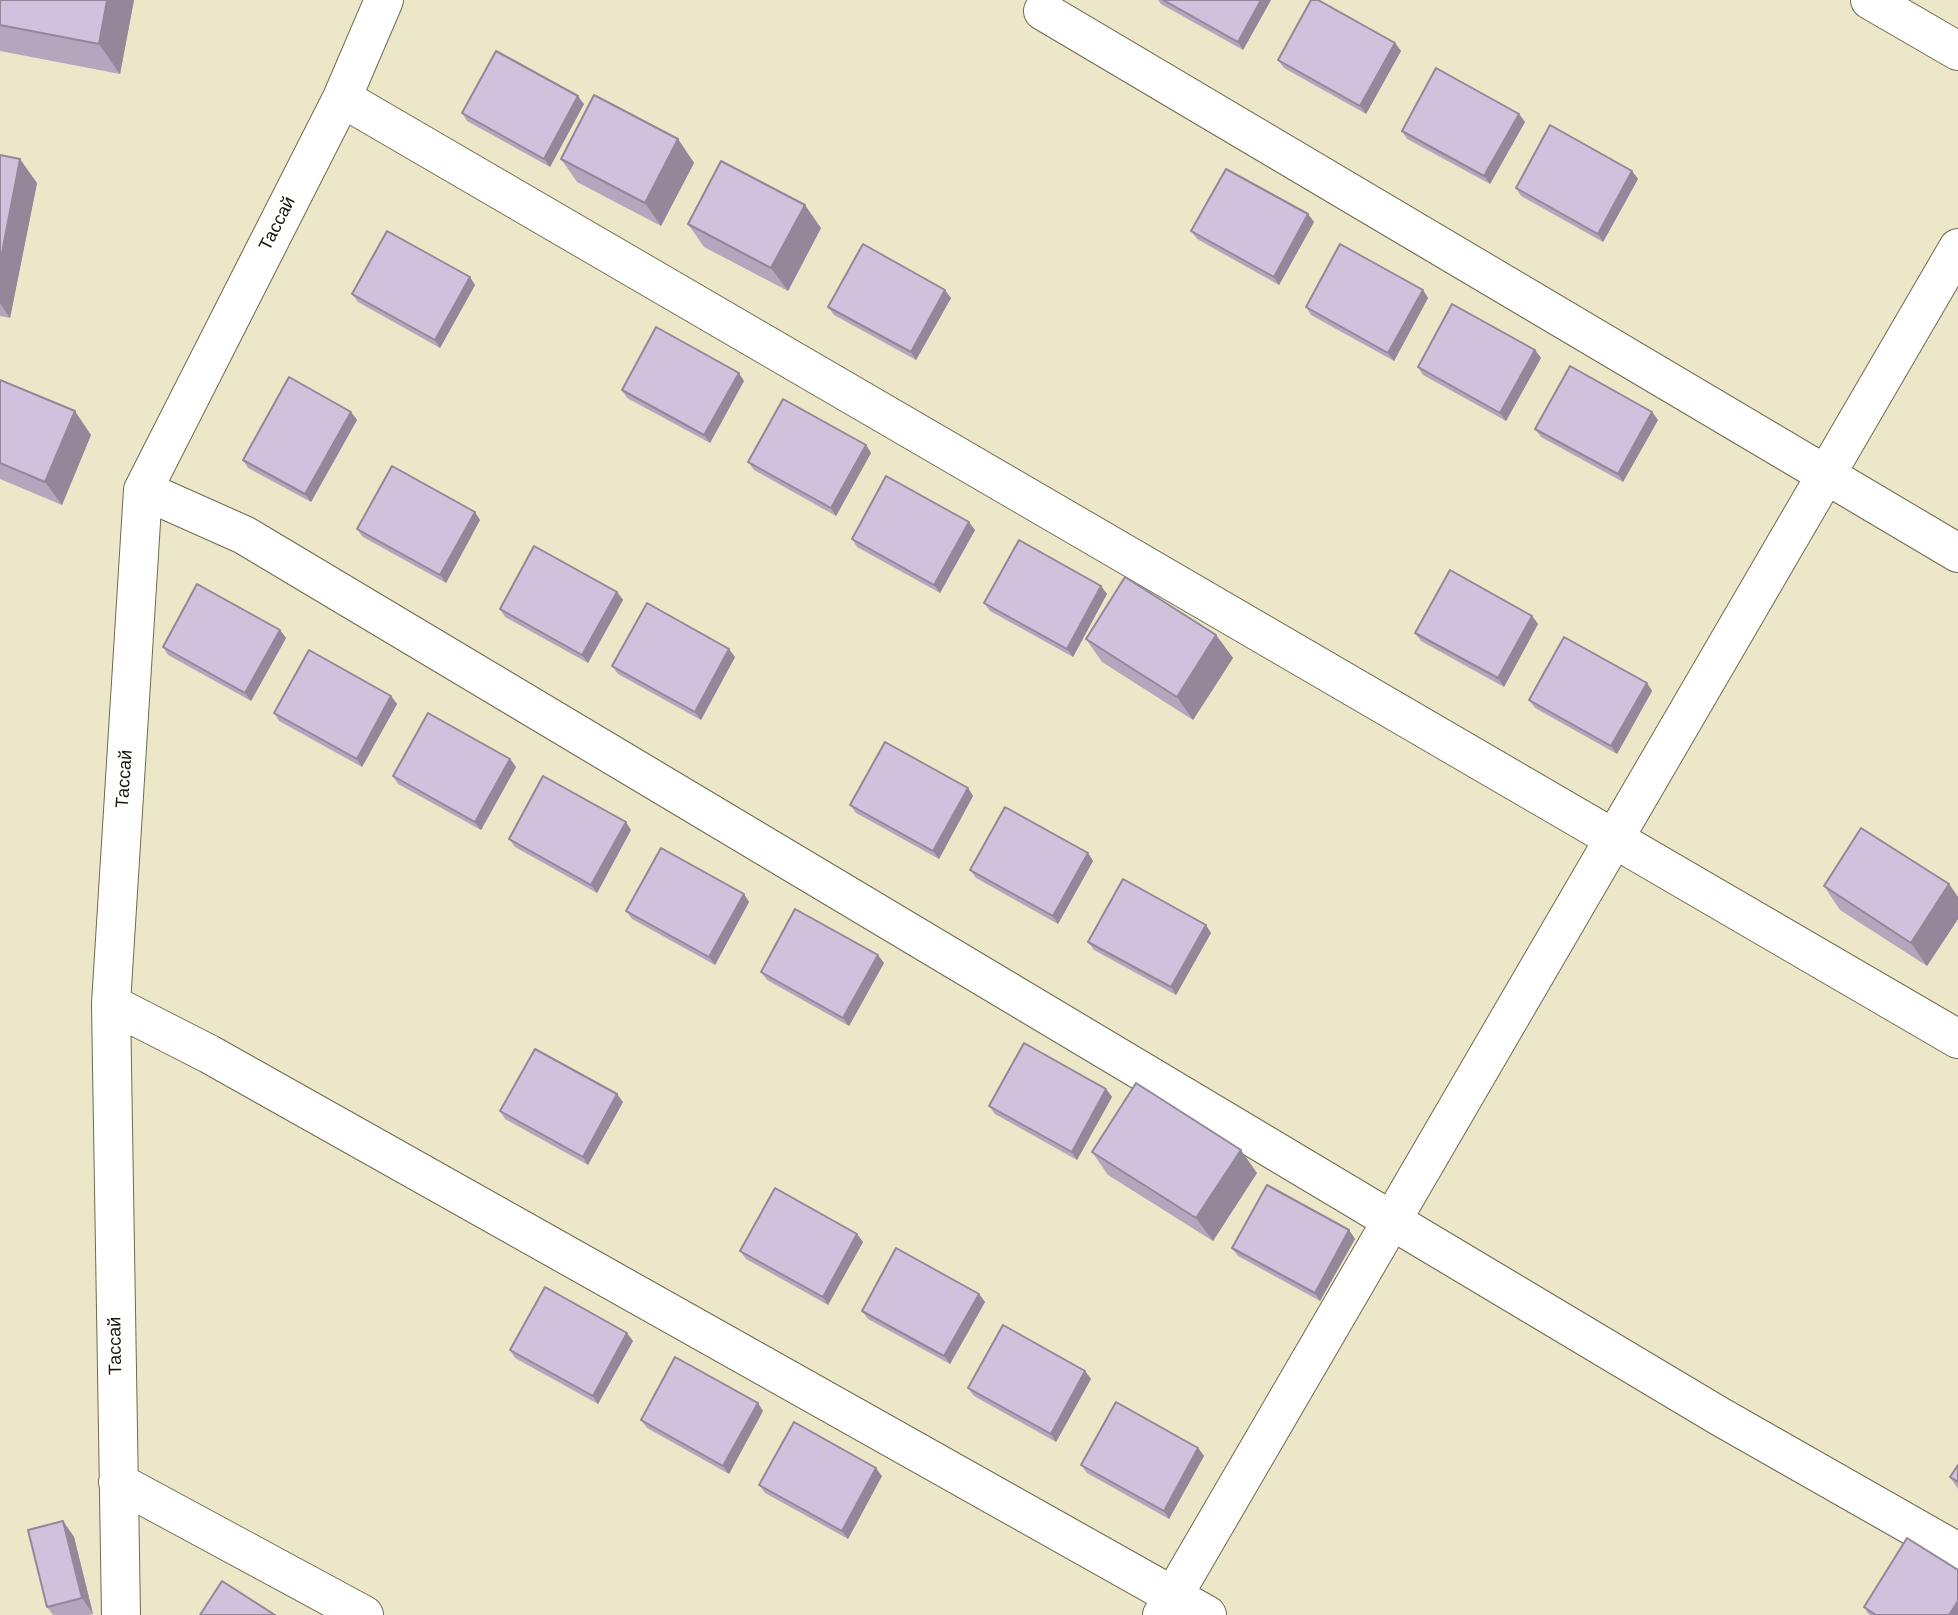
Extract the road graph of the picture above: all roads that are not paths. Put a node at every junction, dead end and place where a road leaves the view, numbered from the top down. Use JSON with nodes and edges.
{"nodes":[{"id":1,"x":384,"y":0,"type":"edge"},
{"id":2,"x":1870,"y":0,"type":"edge"},
{"id":3,"x":1043,"y":11,"type":"dead end"},
{"id":4,"x":1958,"y":51,"type":"edge"},
{"id":5,"x":342,"y":98,"type":"junction"},
{"id":6,"x":1958,"y":248,"type":"edge"},
{"id":7,"x":1826,"y":474,"type":"junction"},
{"id":8,"x":143,"y":490,"type":"junction"},
{"id":9,"x":1958,"y":553,"type":"edge"},
{"id":10,"x":1614,"y":839,"type":"junction"},
{"id":11,"x":111,"y":1004,"type":"junction"},
{"id":12,"x":1958,"y":1039,"type":"edge"},
{"id":13,"x":1392,"y":1220,"type":"junction"},
{"id":14,"x":118,"y":1482,"type":"junction"},
{"id":15,"x":1958,"y":1552,"type":"edge"},
{"id":16,"x":1167,"y":1605,"type":"edge"},
{"id":17,"x":121,"y":1615,"type":"edge"},
{"id":18,"x":364,"y":1615,"type":"edge"},
{"id":19,"x":1208,"y":1615,"type":"edge"}],
"edges":[{"from":1,"to":5,"type":"street","name":"Тассай"},
{"from":2,"to":4,"type":"street"},
{"from":3,"to":7,"type":"street"},
{"from":5,"to":8,"type":"street","name":"Тассай"},
{"from":5,"to":10,"type":"street"},
{"from":6,"to":7,"type":"street"},
{"from":7,"to":9,"type":"street"},
{"from":7,"to":10,"type":"street"},
{"from":8,"to":11,"type":"street","name":"Тассай"},
{"from":8,"to":13,"type":"street"},
{"from":10,"to":12,"type":"street"},
{"from":10,"to":13,"type":"street"},
{"from":11,"to":14,"type":"street","name":"Тассай"},
{"from":11,"to":16,"type":"street"},
{"from":13,"to":15,"type":"street"},
{"from":13,"to":16,"type":"street"},
{"from":14,"to":17,"type":"street","name":"Тассай"},
{"from":14,"to":18,"type":"street"},
{"from":16,"to":19,"type":"street"}]}
